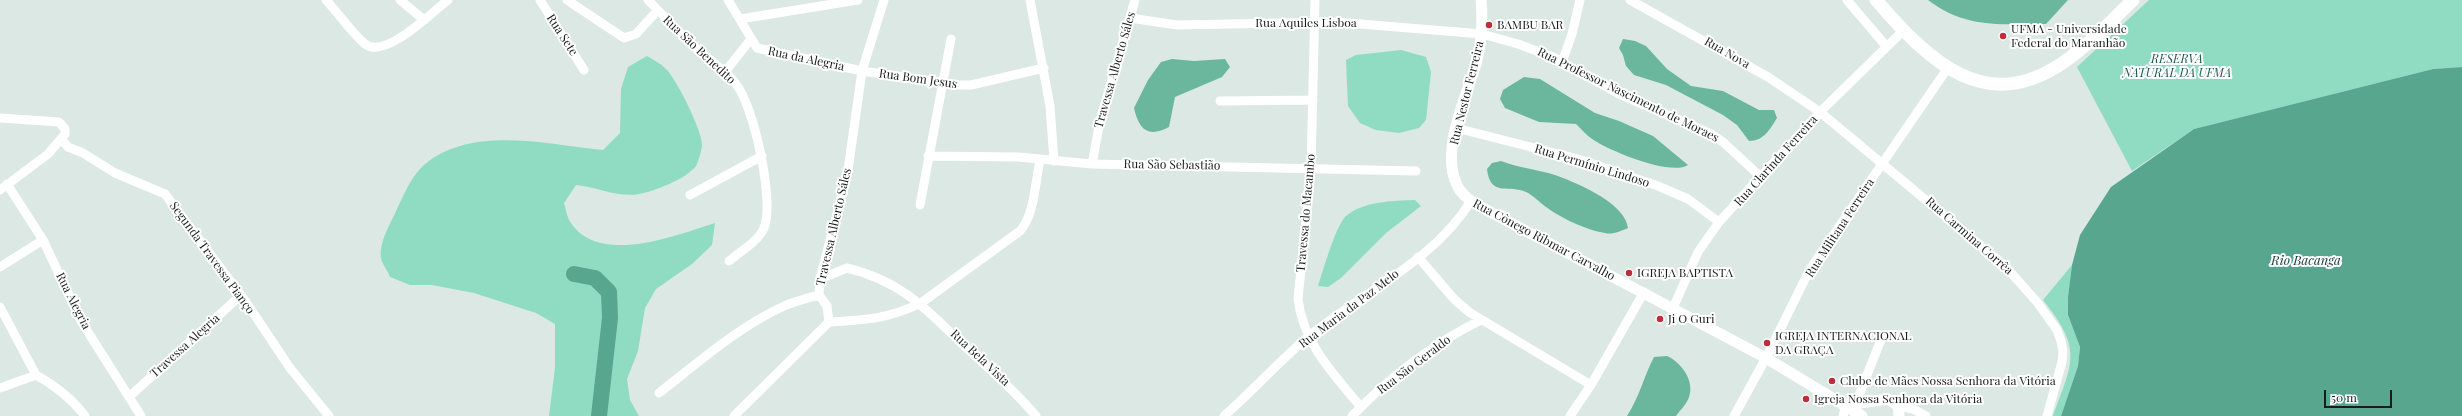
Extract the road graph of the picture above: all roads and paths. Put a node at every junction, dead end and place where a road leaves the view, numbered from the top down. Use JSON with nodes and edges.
{"nodes":[{"id":1,"x":326,"y":0,"type":"edge"},
{"id":2,"x":400,"y":0,"type":"edge"},
{"id":3,"x":448,"y":0,"type":"edge"},
{"id":4,"x":540,"y":0,"type":"edge"},
{"id":5,"x":567,"y":0,"type":"edge"},
{"id":6,"x":648,"y":0,"type":"edge"},
{"id":7,"x":728,"y":0,"type":"edge"},
{"id":8,"x":858,"y":0,"type":"edge"},
{"id":9,"x":884,"y":0,"type":"edge"},
{"id":10,"x":1030,"y":0,"type":"edge"},
{"id":11,"x":1134,"y":0,"type":"edge"},
{"id":12,"x":1315,"y":0,"type":"edge"},
{"id":13,"x":1481,"y":0,"type":"edge"},
{"id":14,"x":1580,"y":0,"type":"edge"},
{"id":15,"x":1630,"y":0,"type":"edge"},
{"id":16,"x":1847,"y":0,"type":"edge"},
{"id":17,"x":1876,"y":0,"type":"edge"},
{"id":18,"x":2133,"y":0,"type":"edge"},
{"id":19,"x":658,"y":10,"type":"junction"},
{"id":20,"x":1130,"y":18,"type":"junction"},
{"id":21,"x":740,"y":19,"type":"junction"},
{"id":22,"x":423,"y":20,"type":"junction"},
{"id":23,"x":1315,"y":22,"type":"junction"},
{"id":24,"x":1903,"y":31,"type":"junction"},
{"id":25,"x":1482,"y":34,"type":"junction"},
{"id":26,"x":751,"y":39,"type":"junction"},
{"id":27,"x":951,"y":39,"type":"dead end"},
{"id":28,"x":1886,"y":46,"type":"junction"},
{"id":29,"x":1562,"y":62,"type":"junction"},
{"id":30,"x":1044,"y":68,"type":"junction"},
{"id":31,"x":1946,"y":69,"type":"junction"},
{"id":32,"x":584,"y":70,"type":"dead end"},
{"id":33,"x":862,"y":71,"type":"junction"},
{"id":34,"x":724,"y":73,"type":"junction"},
{"id":35,"x":943,"y":83,"type":"junction"},
{"id":36,"x":1313,"y":100,"type":"junction"},
{"id":37,"x":1220,"y":101,"type":"dead end"},
{"id":38,"x":1820,"y":112,"type":"junction"},
{"id":39,"x":0,"y":118,"type":"edge"},
{"id":40,"x":1456,"y":128,"type":"junction"},
{"id":41,"x":62,"y":140,"type":"junction"},
{"id":42,"x":762,"y":156,"type":"junction"},
{"id":43,"x":928,"y":156,"type":"junction"},
{"id":44,"x":1040,"y":160,"type":"junction"},
{"id":45,"x":1054,"y":161,"type":"junction"},
{"id":46,"x":1092,"y":164,"type":"junction"},
{"id":47,"x":1882,"y":164,"type":"junction"},
{"id":48,"x":1311,"y":169,"type":"junction"},
{"id":49,"x":1416,"y":171,"type":"dead end"},
{"id":50,"x":1762,"y":178,"type":"junction"},
{"id":51,"x":1457,"y":186,"type":"joint"},
{"id":52,"x":4,"y":187,"type":"edge"},
{"id":53,"x":690,"y":196,"type":"dead end"},
{"id":54,"x":1471,"y":200,"type":"junction"},
{"id":55,"x":920,"y":205,"type":"dead end"},
{"id":56,"x":1719,"y":222,"type":"junction"},
{"id":57,"x":43,"y":240,"type":"junction"},
{"id":58,"x":1418,"y":257,"type":"junction"},
{"id":59,"x":728,"y":261,"type":"dead end"},
{"id":60,"x":0,"y":267,"type":"edge"},
{"id":61,"x":820,"y":279,"type":"junction"},
{"id":62,"x":1644,"y":292,"type":"junction"},
{"id":63,"x":241,"y":295,"type":"junction"},
{"id":64,"x":819,"y":295,"type":"junction"},
{"id":65,"x":921,"y":303,"type":"junction"},
{"id":66,"x":0,"y":307,"type":"edge"},
{"id":67,"x":1673,"y":308,"type":"junction"},
{"id":68,"x":1481,"y":320,"type":"junction"},
{"id":69,"x":829,"y":322,"type":"junction"},
{"id":70,"x":1308,"y":337,"type":"junction"},
{"id":71,"x":1882,"y":338,"type":"dead end"},
{"id":72,"x":1766,"y":358,"type":"junction"},
{"id":73,"x":36,"y":375,"type":"junction"},
{"id":74,"x":1591,"y":385,"type":"junction"},
{"id":75,"x":0,"y":388,"type":"edge"},
{"id":76,"x":659,"y":393,"type":"dead end"},
{"id":77,"x":129,"y":397,"type":"junction"},
{"id":78,"x":1361,"y":407,"type":"junction"},
{"id":79,"x":1848,"y":408,"type":"edge"},
{"id":80,"x":1899,"y":411,"type":"edge"},
{"id":81,"x":86,"y":416,"type":"edge"},
{"id":82,"x":141,"y":416,"type":"edge"},
{"id":83,"x":329,"y":416,"type":"edge"},
{"id":84,"x":734,"y":416,"type":"edge"},
{"id":85,"x":1036,"y":416,"type":"edge"},
{"id":86,"x":1224,"y":416,"type":"edge"},
{"id":87,"x":1352,"y":416,"type":"edge"},
{"id":88,"x":1570,"y":416,"type":"edge"},
{"id":89,"x":1734,"y":416,"type":"edge"},
{"id":90,"x":1862,"y":416,"type":"edge"},
{"id":91,"x":1926,"y":416,"type":"edge"},
{"id":92,"x":2047,"y":416,"type":"edge"}],
"edges":[{"from":1,"to":22,"type":"street"},
{"from":2,"to":22,"type":"street"},
{"from":3,"to":22,"type":"street"},
{"from":4,"to":32,"type":"street","name":"Rua Sete"},
{"from":5,"to":19,"type":"street"},
{"from":6,"to":19,"type":"street","name":"Rua São Benedito"},
{"from":7,"to":21,"type":"street","name":"Rua da Alegria"},
{"from":8,"to":21,"type":"street"},
{"from":9,"to":33,"type":"street","name":"Travessa Alberto Sáles"},
{"from":10,"to":30,"type":"street"},
{"from":11,"to":20,"type":"street","name":"Travessa Alberto Sáles"},
{"from":12,"to":23,"type":"street","name":"Travessa do Macambo"},
{"from":13,"to":25,"type":"street","name":"Rua Nestor Ferreira"},
{"from":14,"to":29,"type":"street"},
{"from":15,"to":38,"type":"street","name":"Rua Nova"},
{"from":16,"to":28,"type":"street"},
{"from":17,"to":24,"type":"main road"},
{"from":18,"to":31,"type":"main road"},
{"from":19,"to":34,"type":"street","name":"Rua São Benedito"},
{"from":20,"to":23,"type":"street","name":"Rua Aquiles Lisboa"},
{"from":20,"to":46,"type":"street","name":"Travessa Alberto Sáles"},
{"from":21,"to":26,"type":"street","name":"Rua da Alegria"},
{"from":23,"to":25,"type":"street","name":"Rua Aquiles Lisboa"},
{"from":23,"to":36,"type":"street","name":"Travessa do Macambo"},
{"from":24,"to":28,"type":"street","name":"Rua Clarinda Ferreira"},
{"from":24,"to":31,"type":"main road"},
{"from":25,"to":29,"type":"street","name":"Rua Professor Nascimento de Moraes"},
{"from":25,"to":40,"type":"street","name":"Rua Nestor Ferreira"},
{"from":26,"to":33,"type":"street","name":"Rua da Alegria"},
{"from":26,"to":34,"type":"street"},
{"from":27,"to":35,"type":"street"},
{"from":28,"to":38,"type":"street","name":"Rua Clarinda Ferreira"},
{"from":29,"to":50,"type":"street","name":"Rua Professor Nascimento de Moraes"},
{"from":30,"to":35,"type":"street","name":"Rua Bom Jesus"},
{"from":30,"to":45,"type":"street"},
{"from":31,"to":47,"type":"street","name":"Rua Militana Ferreira"},
{"from":33,"to":35,"type":"street","name":"Rua Bom Jesus"},
{"from":33,"to":61,"type":"street","name":"Travessa Alberto Sáles"},
{"from":34,"to":42,"type":"street","name":"Rua São Benedito"},
{"from":35,"to":43,"type":"street"},
{"from":36,"to":37,"type":"street"},
{"from":36,"to":48,"type":"street","name":"Travessa do Macambo"},
{"from":38,"to":47,"type":"street","name":"Rua Carmina Corrêa"},
{"from":38,"to":50,"type":"street","name":"Rua Clarinda Ferreira"},
{"from":39,"to":41,"type":"street"},
{"from":40,"to":51,"type":"street","name":"Rua Nestor Ferreira"},
{"from":40,"to":56,"type":"street","name":"Rua Permínio Lindoso"},
{"from":41,"to":52,"type":"street"},
{"from":41,"to":63,"type":"street","name":"Segunda Travessa Pianço"},
{"from":42,"to":53,"type":"street"},
{"from":42,"to":59,"type":"street","name":"Rua São Benedito"},
{"from":43,"to":44,"type":"street","name":"Rua São Sebastião"},
{"from":43,"to":55,"type":"street"},
{"from":44,"to":45,"type":"street","name":"Rua São Sebastião"},
{"from":44,"to":65,"type":"street"},
{"from":45,"to":46,"type":"street","name":"Rua São Sebastião"},
{"from":46,"to":48,"type":"street","name":"Rua São Sebastião"},
{"from":47,"to":72,"type":"street","name":"Rua Militana Ferreira"},
{"from":47,"to":92,"type":"street","name":"Rua Carmina Corrêa"},
{"from":48,"to":49,"type":"street","name":"Rua São Sebastião"},
{"from":48,"to":70,"type":"street","name":"Travessa do Macambo"},
{"from":50,"to":56,"type":"street","name":"Rua Clarinda Ferreira"},
{"from":51,"to":54,"type":"street","name":"Rua Cônego Ribmar Carvalho"},
{"from":52,"to":57,"type":"street","name":"Rua Alegria"},
{"from":54,"to":58,"type":"street","name":"Rua Maria da Paz Melo"},
{"from":54,"to":62,"type":"street","name":"Rua Cônego Ribmar Carvalho"},
{"from":56,"to":67,"type":"street","name":"Rua Clarinda Ferreira"},
{"from":57,"to":60,"type":"street"},
{"from":57,"to":77,"type":"street","name":"Rua Alegria"},
{"from":58,"to":68,"type":"street"},
{"from":58,"to":70,"type":"street","name":"Rua Maria da Paz Melo"},
{"from":61,"to":64,"type":"street","name":"Travessa Alberto Sáles"},
{"from":61,"to":65,"type":"street","name":"Rua Bela Vista"},
{"from":62,"to":67,"type":"street","name":"Rua Cônego Ribmar Carvalho"},
{"from":62,"to":74,"type":"street"},
{"from":63,"to":77,"type":"street","name":"Travessa Alegria"},
{"from":63,"to":83,"type":"street","name":"Segunda Travessa Pianço"},
{"from":64,"to":69,"type":"street","name":"Travessa Alberto Sáles"},
{"from":64,"to":76,"type":"street"},
{"from":65,"to":69,"type":"street"},
{"from":65,"to":85,"type":"street","name":"Rua Bela Vista"},
{"from":66,"to":73,"type":"street"},
{"from":67,"to":72,"type":"street","name":"Rua Cônego Ribmar Carvalho"},
{"from":68,"to":74,"type":"street"},
{"from":68,"to":78,"type":"street","name":"Rua São Geraldo"},
{"from":69,"to":84,"type":"street"},
{"from":70,"to":78,"type":"street","name":"Travessa do Macambo"},
{"from":70,"to":86,"type":"street","name":"Rua Maria da Paz Melo"},
{"from":71,"to":79,"type":"street"},
{"from":72,"to":79,"type":"street","name":"Rua Cônego Ribmar Carvalho"},
{"from":72,"to":89,"type":"street","name":"Rua Militana Ferreira"},
{"from":73,"to":75,"type":"street"},
{"from":73,"to":81,"type":"street"},
{"from":74,"to":88,"type":"street"},
{"from":77,"to":82,"type":"street","name":"Rua Alegria"},
{"from":78,"to":87,"type":"street","name":"Rua São Geraldo"},
{"from":79,"to":80,"type":"street"},
{"from":79,"to":90,"type":"street","name":"Rua Cônego Ribmar Carvalho"},
{"from":80,"to":91,"type":"street"}]}
